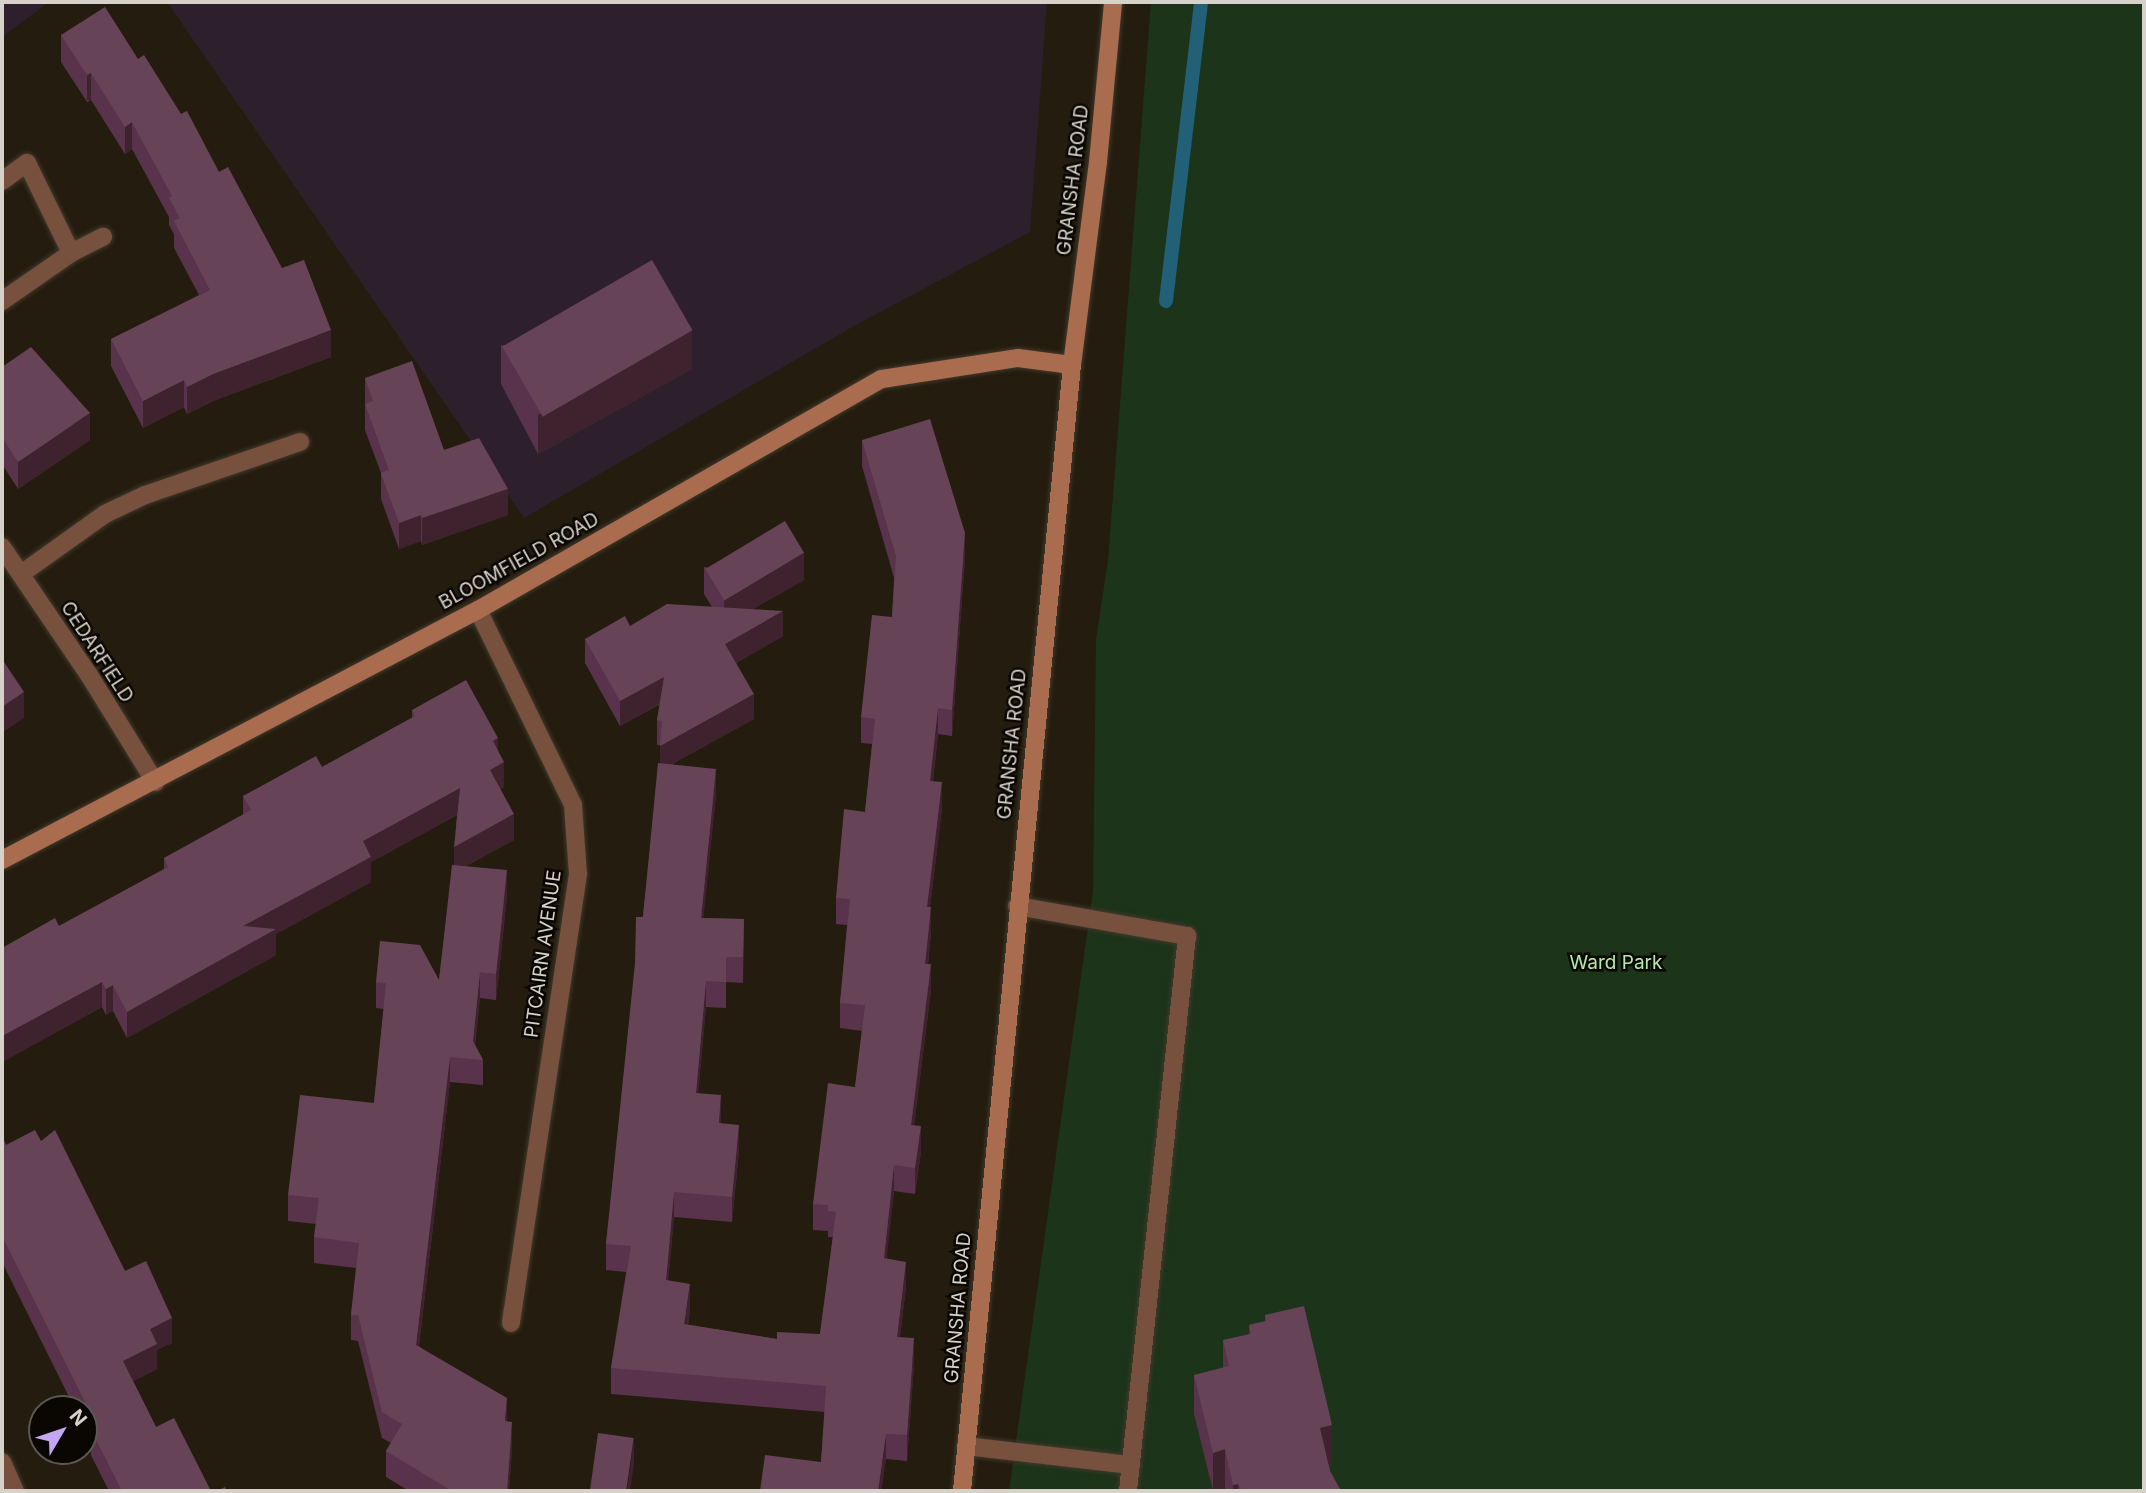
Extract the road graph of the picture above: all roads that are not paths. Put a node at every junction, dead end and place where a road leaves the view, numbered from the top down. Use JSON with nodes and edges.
{"nodes":[{"id":1,"x":1113,"y":2,"type":"edge"},
{"id":2,"x":2,"y":181,"type":"edge"},
{"id":3,"x":103,"y":237,"type":"dead end"},
{"id":4,"x":71,"y":253,"type":"junction"},
{"id":5,"x":2,"y":301,"type":"edge"},
{"id":6,"x":1072,"y":365,"type":"junction"},
{"id":7,"x":300,"y":442,"type":"dead end"},
{"id":8,"x":2,"y":547,"type":"edge"},
{"id":9,"x":20,"y":575,"type":"junction"},
{"id":10,"x":478,"y":610,"type":"junction"},
{"id":11,"x":155,"y":782,"type":"junction"},
{"id":12,"x":2,"y":860,"type":"edge"},
{"id":13,"x":1017,"y":906,"type":"junction"},
{"id":14,"x":511,"y":1323,"type":"dead end"},
{"id":15,"x":966,"y":1446,"type":"junction"},
{"id":16,"x":1131,"y":1465,"type":"junction"},
{"id":17,"x":3,"y":1470,"type":"edge"},
{"id":18,"x":15,"y":1491,"type":"edge"},
{"id":19,"x":962,"y":1491,"type":"edge"},
{"id":20,"x":1128,"y":1491,"type":"edge"}],
"edges":[{"from":1,"to":6,"type":"street","name":"GRANSHA ROAD"},
{"from":2,"to":4,"type":"street"},
{"from":3,"to":4,"type":"street"},
{"from":4,"to":5,"type":"street"},
{"from":6,"to":10,"type":"street","name":"BLOOMFIELD ROAD"},
{"from":6,"to":13,"type":"street","name":"GRANSHA ROAD"},
{"from":7,"to":9,"type":"street"},
{"from":8,"to":9,"type":"street","name":"CEDARFIELD"},
{"from":9,"to":11,"type":"street","name":"CEDARFIELD"},
{"from":10,"to":11,"type":"street","name":"BLOOMFIELD ROAD"},
{"from":10,"to":14,"type":"street","name":"PITCAIRN AVENUE"},
{"from":11,"to":12,"type":"street","name":"BLOOMFIELD ROAD"},
{"from":13,"to":15,"type":"street","name":"GRANSHA ROAD"},
{"from":13,"to":16,"type":"street"},
{"from":15,"to":16,"type":"street"},
{"from":15,"to":19,"type":"street","name":"GRANSHA ROAD"},
{"from":16,"to":20,"type":"street"},
{"from":17,"to":18,"type":"street"}]}
